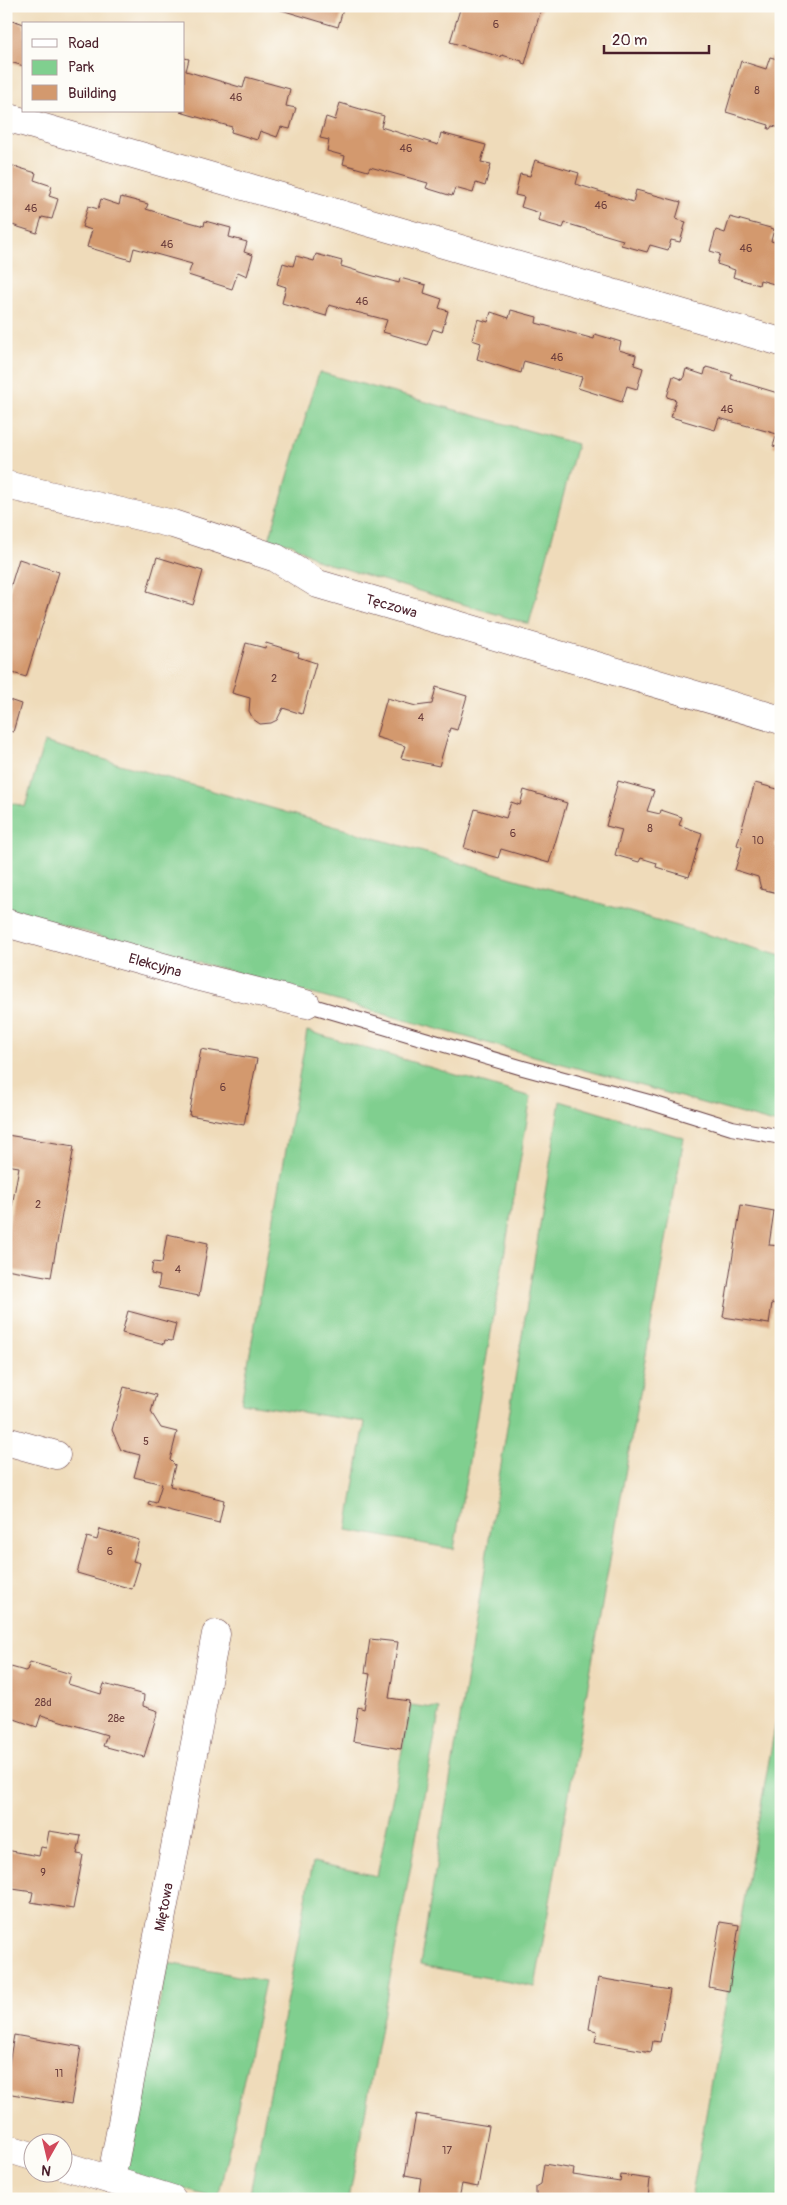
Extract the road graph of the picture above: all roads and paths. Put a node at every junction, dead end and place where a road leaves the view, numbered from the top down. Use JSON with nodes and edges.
{"nodes":[{"id":1,"x":6,"y":117,"type":"edge"},
{"id":2,"x":781,"y":342,"type":"edge"},
{"id":3,"x":6,"y":485,"type":"edge"},
{"id":4,"x":781,"y":720,"type":"edge"},
{"id":5,"x":6,"y":924,"type":"edge"},
{"id":6,"x":306,"y":1004,"type":"joint"},
{"id":7,"x":781,"y":1137,"type":"edge"},
{"id":8,"x":6,"y":1441,"type":"edge"},
{"id":9,"x":56,"y":1455,"type":"dead end"},
{"id":10,"x":216,"y":1634,"type":"dead end"},
{"id":11,"x":6,"y":2148,"type":"edge"},
{"id":12,"x":22,"y":2153,"type":"edge"},
{"id":13,"x":72,"y":2169,"type":"edge"},
{"id":14,"x":111,"y":2180,"type":"junction"},
{"id":15,"x":172,"y":2199,"type":"edge"}],
"edges":[{"from":1,"to":2,"type":"street"},
{"from":3,"to":4,"type":"street","name":"Tęczowa"},
{"from":5,"to":6,"type":"street","name":"Elekcyjna"},
{"from":6,"to":7,"type":"lane"},
{"from":8,"to":9,"type":"street"},
{"from":10,"to":14,"type":"street","name":"Miętowa"},
{"from":11,"to":12,"type":"street"},
{"from":13,"to":14,"type":"street"},
{"from":14,"to":15,"type":"street"}]}
